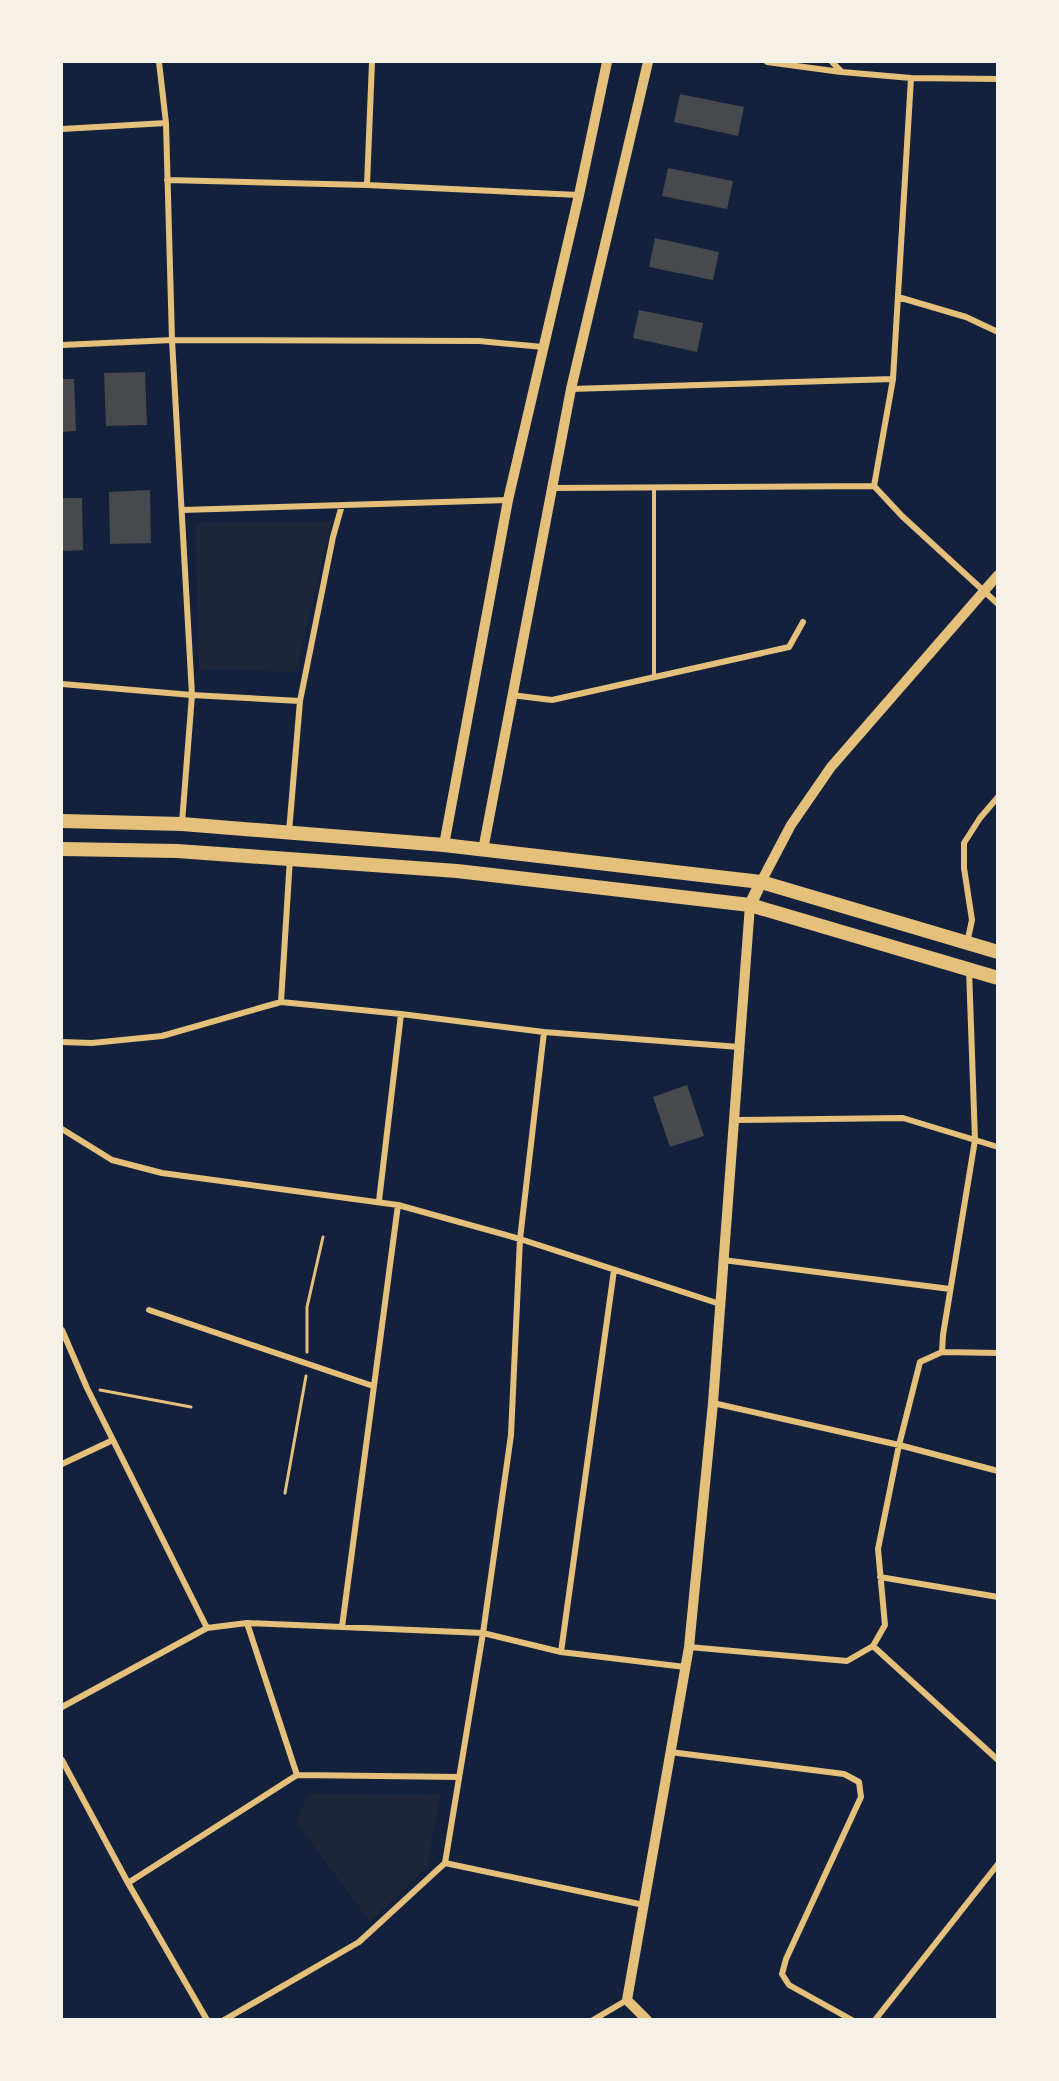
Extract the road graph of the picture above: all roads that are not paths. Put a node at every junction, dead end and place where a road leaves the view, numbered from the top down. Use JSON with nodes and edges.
{"nodes":[{"id":1,"x":159,"y":62,"type":"edge"},
{"id":2,"x":372,"y":62,"type":"edge"},
{"id":3,"x":607,"y":62,"type":"edge"},
{"id":4,"x":648,"y":62,"type":"edge"},
{"id":5,"x":767,"y":62,"type":"edge"},
{"id":6,"x":832,"y":62,"type":"edge"},
{"id":7,"x":842,"y":72,"type":"junction"},
{"id":8,"x":911,"y":78,"type":"junction"},
{"id":9,"x":998,"y":79,"type":"edge"},
{"id":10,"x":166,"y":123,"type":"junction"},
{"id":11,"x":62,"y":129,"type":"edge"},
{"id":12,"x":167,"y":180,"type":"junction"},
{"id":13,"x":366,"y":185,"type":"junction"},
{"id":14,"x":579,"y":195,"type":"junction"},
{"id":15,"x":898,"y":297,"type":"junction"},
{"id":16,"x":998,"y":332,"type":"edge"},
{"id":17,"x":172,"y":340,"type":"junction"},
{"id":18,"x":62,"y":345,"type":"edge"},
{"id":19,"x":543,"y":347,"type":"junction"},
{"id":20,"x":893,"y":379,"type":"junction"},
{"id":21,"x":571,"y":389,"type":"junction"},
{"id":22,"x":874,"y":486,"type":"junction"},
{"id":23,"x":654,"y":487,"type":"junction"},
{"id":24,"x":551,"y":488,"type":"junction"},
{"id":25,"x":508,"y":500,"type":"junction"},
{"id":26,"x":342,"y":505,"type":"junction"},
{"id":27,"x":182,"y":510,"type":"junction"},
{"id":28,"x":998,"y":575,"type":"edge"},
{"id":29,"x":983,"y":592,"type":"junction"},
{"id":30,"x":998,"y":604,"type":"edge"},
{"id":31,"x":803,"y":622,"type":"dead end"},
{"id":32,"x":654,"y":677,"type":"junction"},
{"id":33,"x":62,"y":684,"type":"edge"},
{"id":34,"x":192,"y":695,"type":"junction"},
{"id":35,"x":512,"y":695,"type":"junction"},
{"id":36,"x":300,"y":701,"type":"junction"},
{"id":37,"x":998,"y":797,"type":"edge"},
{"id":38,"x":62,"y":821,"type":"edge"},
{"id":39,"x":182,"y":824,"type":"junction"},
{"id":40,"x":289,"y":832,"type":"junction"},
{"id":41,"x":444,"y":845,"type":"junction"},
{"id":42,"x":62,"y":849,"type":"edge"},
{"id":43,"x":483,"y":850,"type":"junction"},
{"id":44,"x":290,"y":858,"type":"junction"},
{"id":45,"x":761,"y":882,"type":"junction"},
{"id":46,"x":750,"y":906,"type":"junction"},
{"id":47,"x":967,"y":943,"type":"junction"},
{"id":48,"x":998,"y":952,"type":"edge"},
{"id":49,"x":969,"y":969,"type":"junction"},
{"id":50,"x":998,"y":978,"type":"edge"},
{"id":51,"x":281,"y":1002,"type":"junction"},
{"id":52,"x":401,"y":1014,"type":"junction"},
{"id":53,"x":544,"y":1032,"type":"junction"},
{"id":54,"x":62,"y":1042,"type":"edge"},
{"id":55,"x":739,"y":1047,"type":"junction"},
{"id":56,"x":734,"y":1120,"type":"junction"},
{"id":57,"x":62,"y":1129,"type":"edge"},
{"id":58,"x":975,"y":1140,"type":"junction"},
{"id":59,"x":998,"y":1147,"type":"edge"},
{"id":60,"x":378,"y":1201,"type":"junction"},
{"id":61,"x":398,"y":1205,"type":"junction"},
{"id":62,"x":520,"y":1239,"type":"junction"},
{"id":63,"x":723,"y":1260,"type":"junction"},
{"id":64,"x":614,"y":1270,"type":"junction"},
{"id":65,"x":950,"y":1289,"type":"junction"},
{"id":66,"x":720,"y":1304,"type":"junction"},
{"id":67,"x":149,"y":1310,"type":"dead end"},
{"id":68,"x":62,"y":1330,"type":"edge"},
{"id":69,"x":942,"y":1352,"type":"junction"},
{"id":70,"x":998,"y":1353,"type":"edge"},
{"id":71,"x":374,"y":1386,"type":"junction"},
{"id":72,"x":713,"y":1403,"type":"junction"},
{"id":73,"x":113,"y":1440,"type":"junction"},
{"id":74,"x":899,"y":1446,"type":"junction"},
{"id":75,"x":62,"y":1464,"type":"edge"},
{"id":76,"x":998,"y":1471,"type":"edge"},
{"id":77,"x":880,"y":1577,"type":"junction"},
{"id":78,"x":998,"y":1597,"type":"edge"},
{"id":79,"x":247,"y":1623,"type":"junction"},
{"id":80,"x":342,"y":1627,"type":"junction"},
{"id":81,"x":207,"y":1628,"type":"junction"},
{"id":82,"x":483,"y":1633,"type":"junction"},
{"id":83,"x":873,"y":1646,"type":"junction"},
{"id":84,"x":689,"y":1647,"type":"junction"},
{"id":85,"x":561,"y":1652,"type":"junction"},
{"id":86,"x":685,"y":1667,"type":"junction"},
{"id":87,"x":62,"y":1707,"type":"edge"},
{"id":88,"x":669,"y":1752,"type":"junction"},
{"id":89,"x":62,"y":1760,"type":"edge"},
{"id":90,"x":998,"y":1760,"type":"edge"},
{"id":91,"x":297,"y":1775,"type":"junction"},
{"id":92,"x":459,"y":1777,"type":"junction"},
{"id":93,"x":445,"y":1863,"type":"junction"},
{"id":94,"x":998,"y":1864,"type":"edge"},
{"id":95,"x":128,"y":1883,"type":"junction"},
{"id":96,"x":644,"y":1905,"type":"junction"},
{"id":97,"x":627,"y":2000,"type":"junction"},
{"id":98,"x":207,"y":2019,"type":"edge"},
{"id":99,"x":224,"y":2019,"type":"edge"},
{"id":100,"x":593,"y":2019,"type":"edge"},
{"id":101,"x":647,"y":2019,"type":"edge"},
{"id":102,"x":852,"y":2019,"type":"edge"},
{"id":103,"x":875,"y":2019,"type":"edge"}],
"edges":[{"from":1,"to":10,"type":"street"},
{"from":2,"to":13,"type":"street"},
{"from":3,"to":14,"type":"street"},
{"from":4,"to":21,"type":"street"},
{"from":5,"to":7,"type":"street"},
{"from":6,"to":7,"type":"street"},
{"from":7,"to":8,"type":"street"},
{"from":8,"to":9,"type":"street"},
{"from":8,"to":15,"type":"street"},
{"from":10,"to":11,"type":"street"},
{"from":10,"to":12,"type":"street"},
{"from":12,"to":13,"type":"street"},
{"from":12,"to":17,"type":"street"},
{"from":13,"to":14,"type":"street"},
{"from":14,"to":19,"type":"street"},
{"from":15,"to":16,"type":"street"},
{"from":15,"to":20,"type":"street"},
{"from":17,"to":18,"type":"street"},
{"from":17,"to":19,"type":"street"},
{"from":17,"to":27,"type":"street"},
{"from":19,"to":25,"type":"street"},
{"from":20,"to":21,"type":"street"},
{"from":20,"to":22,"type":"street"},
{"from":21,"to":24,"type":"street"},
{"from":22,"to":23,"type":"street"},
{"from":22,"to":29,"type":"street"},
{"from":23,"to":24,"type":"street"},
{"from":23,"to":32,"type":"lane"},
{"from":24,"to":35,"type":"street"},
{"from":25,"to":26,"type":"street"},
{"from":25,"to":41,"type":"street"},
{"from":26,"to":27,"type":"street"},
{"from":26,"to":36,"type":"street"},
{"from":27,"to":34,"type":"street"},
{"from":28,"to":29,"type":"street"},
{"from":29,"to":30,"type":"street"},
{"from":29,"to":45,"type":"street"},
{"from":31,"to":32,"type":"street"},
{"from":32,"to":35,"type":"street"},
{"from":33,"to":34,"type":"street"},
{"from":34,"to":36,"type":"street"},
{"from":34,"to":39,"type":"street"},
{"from":35,"to":43,"type":"street"},
{"from":36,"to":40,"type":"street"},
{"from":37,"to":47,"type":"street"},
{"from":38,"to":39,"type":"main road"},
{"from":39,"to":40,"type":"main road"},
{"from":40,"to":41,"type":"main road"},
{"from":41,"to":43,"type":"main road"},
{"from":42,"to":44,"type":"main road"},
{"from":43,"to":45,"type":"main road"},
{"from":44,"to":46,"type":"main road"},
{"from":44,"to":51,"type":"street"},
{"from":45,"to":46,"type":"main road"},
{"from":45,"to":47,"type":"main road"},
{"from":46,"to":49,"type":"main road"},
{"from":46,"to":55,"type":"street"},
{"from":47,"to":48,"type":"main road"},
{"from":49,"to":50,"type":"main road"},
{"from":49,"to":58,"type":"street"},
{"from":51,"to":52,"type":"street"},
{"from":51,"to":54,"type":"street"},
{"from":52,"to":53,"type":"street"},
{"from":52,"to":60,"type":"street"},
{"from":53,"to":55,"type":"street"},
{"from":53,"to":62,"type":"street"},
{"from":55,"to":56,"type":"street"},
{"from":56,"to":58,"type":"street"},
{"from":56,"to":63,"type":"street"},
{"from":57,"to":60,"type":"street"},
{"from":58,"to":59,"type":"street"},
{"from":58,"to":65,"type":"street"},
{"from":60,"to":61,"type":"street"},
{"from":61,"to":62,"type":"street"},
{"from":61,"to":71,"type":"street"},
{"from":62,"to":64,"type":"street"},
{"from":62,"to":82,"type":"street"},
{"from":63,"to":65,"type":"street"},
{"from":63,"to":66,"type":"street"},
{"from":64,"to":66,"type":"street"},
{"from":64,"to":85,"type":"street"},
{"from":65,"to":69,"type":"street"},
{"from":66,"to":72,"type":"street"},
{"from":67,"to":71,"type":"street"},
{"from":68,"to":73,"type":"street"},
{"from":69,"to":70,"type":"street"},
{"from":69,"to":74,"type":"street"},
{"from":71,"to":80,"type":"street"},
{"from":72,"to":74,"type":"street"},
{"from":72,"to":84,"type":"street"},
{"from":73,"to":75,"type":"street"},
{"from":73,"to":81,"type":"street"},
{"from":74,"to":76,"type":"street"},
{"from":74,"to":77,"type":"street"},
{"from":77,"to":78,"type":"street"},
{"from":77,"to":83,"type":"street"},
{"from":79,"to":80,"type":"street"},
{"from":79,"to":81,"type":"street"},
{"from":79,"to":91,"type":"street"},
{"from":80,"to":82,"type":"street"},
{"from":81,"to":87,"type":"street"},
{"from":82,"to":85,"type":"street"},
{"from":82,"to":92,"type":"street"},
{"from":83,"to":84,"type":"street"},
{"from":83,"to":90,"type":"street"},
{"from":84,"to":86,"type":"street"},
{"from":85,"to":86,"type":"street"},
{"from":86,"to":88,"type":"street"},
{"from":88,"to":96,"type":"street"},
{"from":88,"to":102,"type":"street"},
{"from":89,"to":95,"type":"street"},
{"from":91,"to":92,"type":"street"},
{"from":91,"to":95,"type":"street"},
{"from":92,"to":93,"type":"street"},
{"from":93,"to":96,"type":"street"},
{"from":93,"to":99,"type":"street"},
{"from":94,"to":103,"type":"street"},
{"from":95,"to":98,"type":"street"},
{"from":96,"to":97,"type":"street"},
{"from":97,"to":100,"type":"street"},
{"from":97,"to":101,"type":"street"}]}
